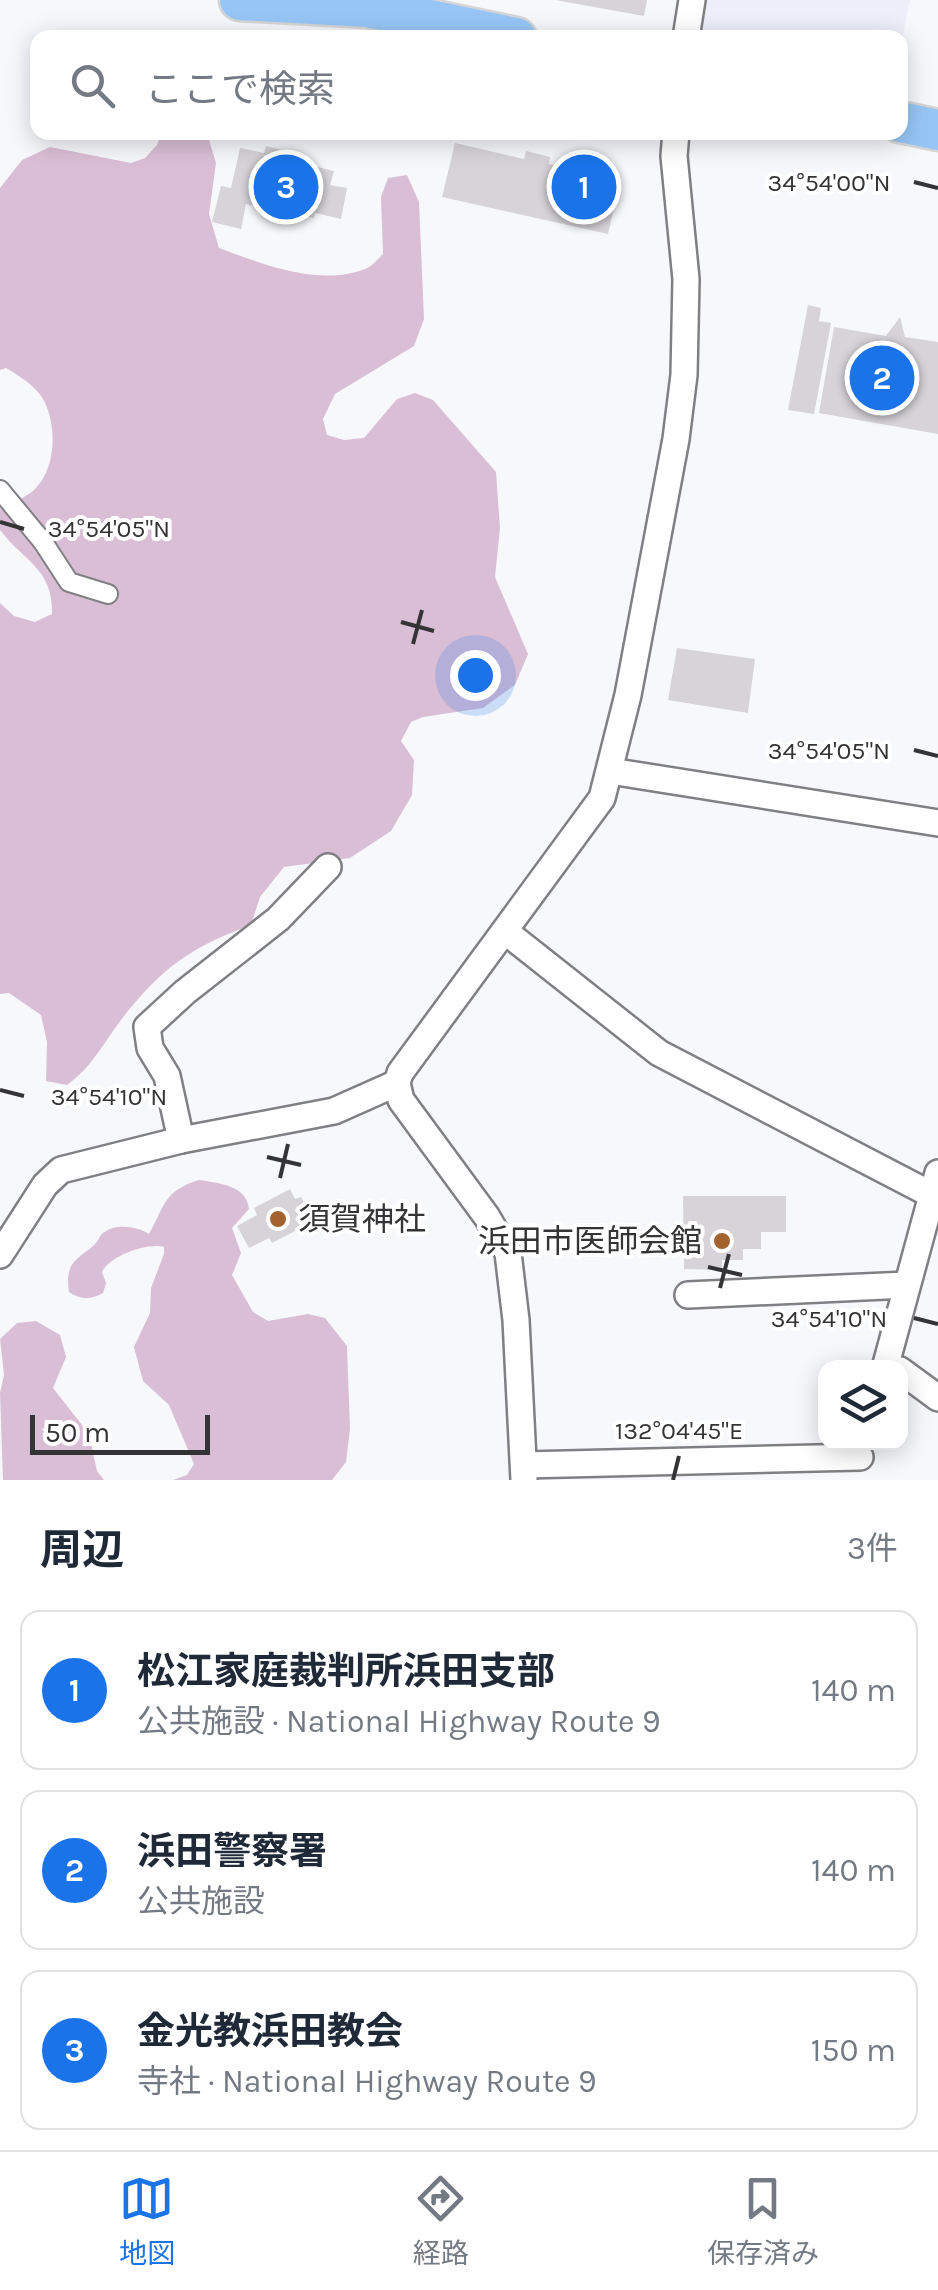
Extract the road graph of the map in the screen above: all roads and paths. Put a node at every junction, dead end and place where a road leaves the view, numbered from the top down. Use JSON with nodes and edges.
{"nodes":[{"id":1,"x":240,"y":0,"type":"edge"},
{"id":2,"x":692,"y":0,"type":"edge"},
{"id":3,"x":478,"y":30,"type":"edge"},
{"id":4,"x":687,"y":30,"type":"edge"},
{"id":5,"x":908,"y":124,"type":"edge"},
{"id":6,"x":938,"y":130,"type":"edge"},
{"id":7,"x":675,"y":140,"type":"edge"},
{"id":8,"x":0,"y":490,"type":"edge"},
{"id":9,"x":108,"y":594,"type":"dead end"},
{"id":10,"x":610,"y":771,"type":"junction"},
{"id":11,"x":938,"y":823,"type":"edge"},
{"id":12,"x":328,"y":867,"type":"dead end"},
{"id":13,"x":506,"y":932,"type":"junction"},
{"id":14,"x":397,"y":1084,"type":"junction"},
{"id":15,"x":181,"y":1140,"type":"junction"},
{"id":16,"x":935,"y":1184,"type":"edge"},
{"id":17,"x":0,"y":1255,"type":"edge"},
{"id":18,"x":907,"y":1285,"type":"junction"},
{"id":19,"x":688,"y":1295,"type":"dead end"},
{"id":20,"x":893,"y":1360,"type":"edge"},
{"id":21,"x":908,"y":1377,"type":"edge"},
{"id":22,"x":938,"y":1398,"type":"edge"},
{"id":23,"x":860,"y":1460,"type":"edge"},
{"id":24,"x":524,"y":1472,"type":"edge"}],
"edges":[{"from":1,"to":3,"type":"highway"},
{"from":2,"to":4,"type":"street"},
{"from":5,"to":6,"type":"highway"},
{"from":7,"to":10,"type":"street"},
{"from":8,"to":9,"type":"street"},
{"from":10,"to":11,"type":"street"},
{"from":10,"to":13,"type":"street"},
{"from":12,"to":15,"type":"street"},
{"from":13,"to":14,"type":"street"},
{"from":13,"to":16,"type":"street"},
{"from":14,"to":15,"type":"street"},
{"from":14,"to":24,"type":"street"},
{"from":15,"to":17,"type":"street"},
{"from":16,"to":18,"type":"street"},
{"from":18,"to":19,"type":"street"},
{"from":18,"to":20,"type":"street"},
{"from":21,"to":22,"type":"street"},
{"from":23,"to":24,"type":"street"}]}
